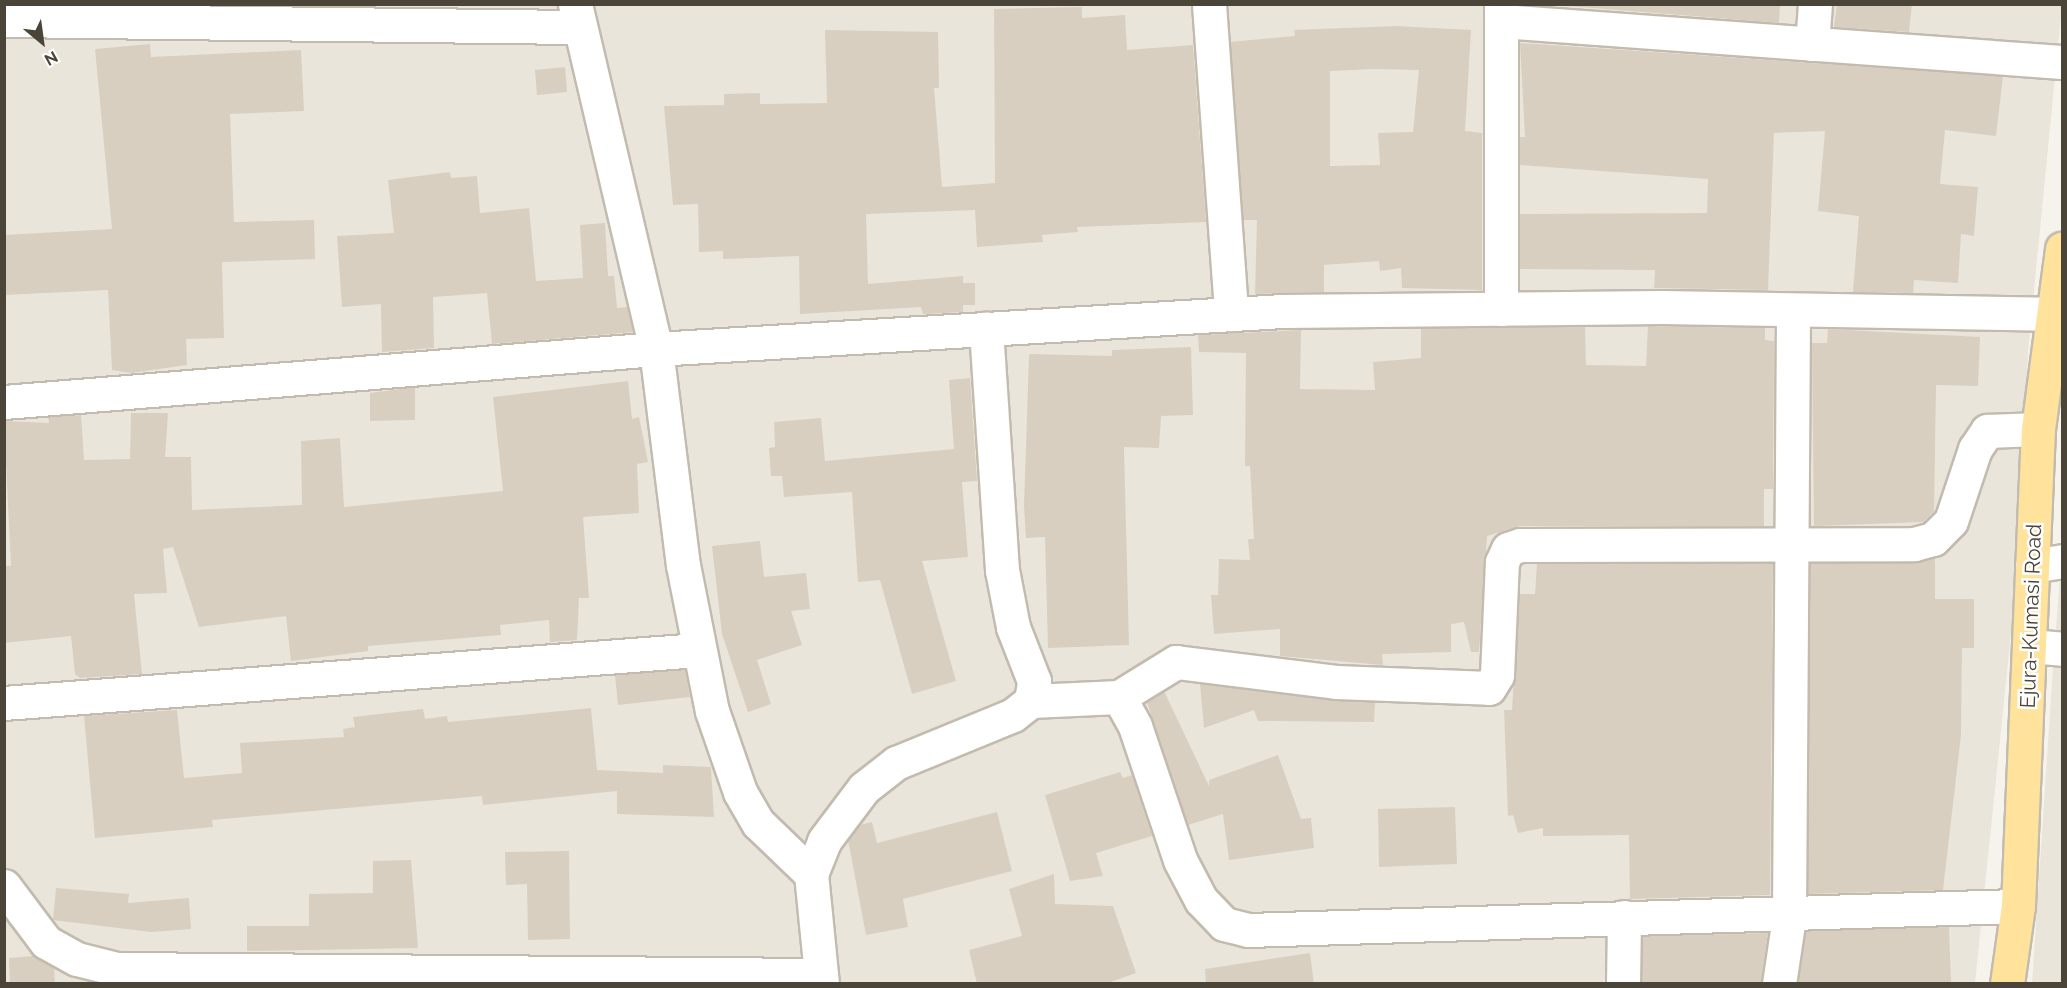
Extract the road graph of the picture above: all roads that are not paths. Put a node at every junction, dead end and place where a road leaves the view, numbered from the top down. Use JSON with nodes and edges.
{"nodes":[{"id":1,"x":1209,"y":4,"type":"edge"},
{"id":2,"x":1815,"y":4,"type":"edge"},
{"id":3,"x":1501,"y":13,"type":"edge"},
{"id":4,"x":575,"y":16,"type":"edge"},
{"id":5,"x":4,"y":20,"type":"edge"},
{"id":6,"x":1812,"y":44,"type":"junction"},
{"id":7,"x":2062,"y":62,"type":"edge"},
{"id":8,"x":2062,"y":249,"type":"edge"},
{"id":9,"x":1500,"y":309,"type":"junction"},
{"id":10,"x":1793,"y":310,"type":"junction"},
{"id":11,"x":1231,"y":314,"type":"junction"},
{"id":12,"x":2060,"y":314,"type":"edge"},
{"id":13,"x":986,"y":329,"type":"junction"},
{"id":14,"x":656,"y":349,"type":"junction"},
{"id":15,"x":4,"y":402,"type":"edge"},
{"id":16,"x":2038,"y":429,"type":"junction"},
{"id":17,"x":1792,"y":545,"type":"junction"},
{"id":18,"x":2047,"y":563,"type":"edge"},
{"id":19,"x":2030,"y":646,"type":"junction"},
{"id":20,"x":2062,"y":649,"type":"edge"},
{"id":21,"x":698,"y":650,"type":"junction"},
{"id":22,"x":1119,"y":697,"type":"junction"},
{"id":23,"x":1031,"y":701,"type":"junction"},
{"id":24,"x":4,"y":702,"type":"edge"},
{"id":25,"x":811,"y":874,"type":"junction"},
{"id":26,"x":4,"y":886,"type":"edge"},
{"id":27,"x":2018,"y":906,"type":"junction"},
{"id":28,"x":1624,"y":917,"type":"junction"},
{"id":29,"x":1789,"y":917,"type":"junction"},
{"id":30,"x":583,"y":976,"type":"edge"},
{"id":31,"x":822,"y":979,"type":"edge"},
{"id":32,"x":1623,"y":984,"type":"edge"},
{"id":33,"x":1779,"y":984,"type":"edge"},
{"id":34,"x":2007,"y":984,"type":"edge"}],
"edges":[{"from":1,"to":11,"type":"street"},
{"from":2,"to":6,"type":"street"},
{"from":3,"to":6,"type":"street"},
{"from":3,"to":9,"type":"street"},
{"from":4,"to":5,"type":"street"},
{"from":4,"to":14,"type":"street"},
{"from":6,"to":7,"type":"street"},
{"from":8,"to":12,"type":"main road","name":"Ejura-Kumasi Road"},
{"from":9,"to":10,"type":"street"},
{"from":9,"to":11,"type":"street"},
{"from":10,"to":12,"type":"street"},
{"from":10,"to":17,"type":"street"},
{"from":11,"to":13,"type":"street"},
{"from":12,"to":16,"type":"main road","name":"Ejura-Kumasi Road"},
{"from":13,"to":14,"type":"street"},
{"from":13,"to":23,"type":"street"},
{"from":14,"to":15,"type":"street"},
{"from":14,"to":21,"type":"street"},
{"from":16,"to":17,"type":"street"},
{"from":16,"to":18,"type":"main road","name":"Ejura-Kumasi Road"},
{"from":17,"to":22,"type":"street"},
{"from":17,"to":29,"type":"street"},
{"from":18,"to":19,"type":"main road","name":"Ejura-Kumasi Road"},
{"from":19,"to":20,"type":"street"},
{"from":19,"to":27,"type":"main road","name":"Ejura-Kumasi Road"},
{"from":21,"to":24,"type":"street"},
{"from":21,"to":25,"type":"street"},
{"from":22,"to":23,"type":"street"},
{"from":22,"to":28,"type":"street"},
{"from":23,"to":25,"type":"street"},
{"from":25,"to":31,"type":"street"},
{"from":26,"to":30,"type":"street"},
{"from":27,"to":29,"type":"street"},
{"from":27,"to":34,"type":"main road","name":"Ejura-Kumasi Road"},
{"from":28,"to":29,"type":"street"},
{"from":28,"to":32,"type":"street"},
{"from":29,"to":33,"type":"street"},
{"from":30,"to":31,"type":"street"}]}
